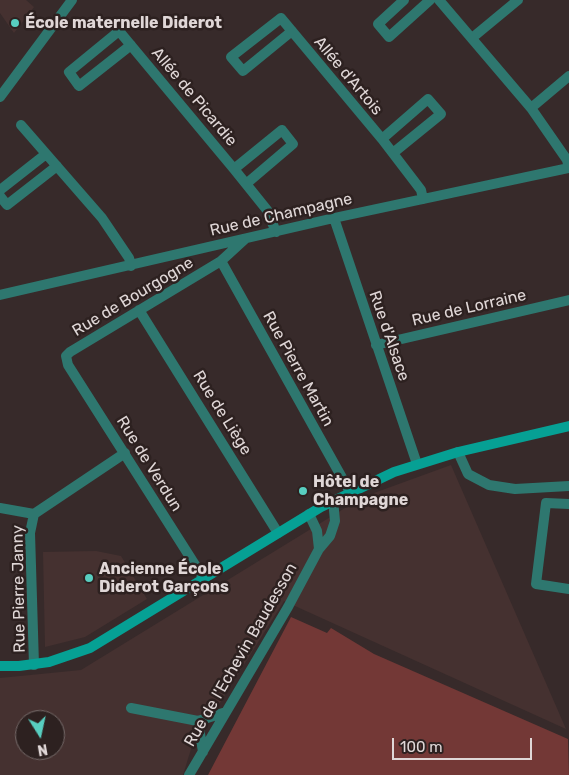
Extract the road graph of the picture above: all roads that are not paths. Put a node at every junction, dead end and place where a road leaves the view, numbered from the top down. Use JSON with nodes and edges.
{"nodes":[{"id":1,"x":72,"y":0,"type":"edge"},
{"id":2,"x":404,"y":0,"type":"edge"},
{"id":3,"x":430,"y":0,"type":"edge"},
{"id":4,"x":439,"y":0,"type":"edge"},
{"id":5,"x":518,"y":0,"type":"edge"},
{"id":6,"x":292,"y":31,"type":"junction"},
{"id":7,"x":472,"y":38,"type":"junction"},
{"id":8,"x":131,"y":45,"type":"junction"},
{"id":9,"x":569,"y":76,"type":"edge"},
{"id":10,"x":0,"y":97,"type":"edge"},
{"id":11,"x":531,"y":108,"type":"junction"},
{"id":12,"x":21,"y":124,"type":"dead end"},
{"id":13,"x":382,"y":139,"type":"junction"},
{"id":14,"x":393,"y":153,"type":"junction"},
{"id":15,"x":46,"y":154,"type":"junction"},
{"id":16,"x":57,"y":166,"type":"junction"},
{"id":17,"x":569,"y":168,"type":"edge"},
{"id":18,"x":234,"y":169,"type":"junction"},
{"id":19,"x":246,"y":184,"type":"junction"},
{"id":20,"x":0,"y":190,"type":"edge"},
{"id":21,"x":0,"y":196,"type":"edge"},
{"id":22,"x":423,"y":200,"type":"junction"},
{"id":23,"x":334,"y":218,"type":"junction"},
{"id":24,"x":276,"y":232,"type":"junction"},
{"id":25,"x":246,"y":238,"type":"junction"},
{"id":26,"x":221,"y":261,"type":"junction"},
{"id":27,"x":131,"y":266,"type":"junction"},
{"id":28,"x":0,"y":295,"type":"edge"},
{"id":29,"x":569,"y":300,"type":"edge"},
{"id":30,"x":139,"y":310,"type":"junction"},
{"id":31,"x":376,"y":345,"type":"junction"},
{"id":32,"x":68,"y":365,"type":"joint"},
{"id":33,"x":569,"y":426,"type":"edge"},
{"id":34,"x":458,"y":452,"type":"junction"},
{"id":35,"x":125,"y":453,"type":"junction"},
{"id":36,"x":416,"y":464,"type":"junction"},
{"id":37,"x":569,"y":486,"type":"edge"},
{"id":38,"x":350,"y":492,"type":"junction"},
{"id":39,"x":333,"y":500,"type":"junction"},
{"id":40,"x":569,"y":504,"type":"edge"},
{"id":41,"x":0,"y":508,"type":"edge"},
{"id":42,"x":34,"y":514,"type":"junction"},
{"id":43,"x":309,"y":514,"type":"junction"},
{"id":44,"x":278,"y":533,"type":"junction"},
{"id":45,"x":320,"y":549,"type":"junction"},
{"id":46,"x":204,"y":579,"type":"junction"},
{"id":47,"x":569,"y":589,"type":"edge"},
{"id":48,"x":34,"y":665,"type":"junction"},
{"id":49,"x":0,"y":666,"type":"edge"},
{"id":50,"x":131,"y":708,"type":"dead end"},
{"id":51,"x":226,"y":712,"type":"junction"},
{"id":52,"x":198,"y":721,"type":"junction"},
{"id":53,"x":202,"y":752,"type":"junction"},
{"id":54,"x":188,"y":775,"type":"edge"}],
"edges":[{"from":1,"to":10,"type":"street"},
{"from":2,"to":3,"type":"street"},
{"from":4,"to":7,"type":"street"},
{"from":5,"to":7,"type":"street"},
{"from":6,"to":6,"type":"street","name":"Allée d'Artois"},
{"from":6,"to":13,"type":"street","name":"Allée d'Artois"},
{"from":7,"to":11,"type":"street"},
{"from":8,"to":8,"type":"street","name":"Allée de Picardie"},
{"from":8,"to":18,"type":"street","name":"Allée de Picardie"},
{"from":9,"to":11,"type":"street"},
{"from":11,"to":17,"type":"street"},
{"from":12,"to":15,"type":"street"},
{"from":13,"to":14,"type":"street","name":"Allée d'Artois"},
{"from":13,"to":14,"type":"street","name":"Allée d'Artois"},
{"from":14,"to":22,"type":"street","name":"Allée d'Artois"},
{"from":15,"to":16,"type":"street"},
{"from":15,"to":20,"type":"street"},
{"from":16,"to":21,"type":"street"},
{"from":16,"to":27,"type":"street"},
{"from":17,"to":22,"type":"street","name":"Rue de Champagne"},
{"from":18,"to":19,"type":"street","name":"Allée de Picardie"},
{"from":18,"to":19,"type":"street","name":"Allée de Picardie"},
{"from":19,"to":24,"type":"street","name":"Allée de Picardie"},
{"from":22,"to":23,"type":"street","name":"Rue de Champagne"},
{"from":23,"to":24,"type":"street","name":"Rue de Champagne"},
{"from":23,"to":31,"type":"street","name":"Rue d'Alsace"},
{"from":24,"to":25,"type":"street","name":"Rue de Champagne"},
{"from":25,"to":26,"type":"street","name":"Rue de Bourgogne"},
{"from":25,"to":27,"type":"street","name":"Rue de Champagne"},
{"from":26,"to":30,"type":"street","name":"Rue de Bourgogne"},
{"from":26,"to":38,"type":"street","name":"Rue Pierre Martin"},
{"from":27,"to":28,"type":"street","name":"Rue de Champagne"},
{"from":29,"to":31,"type":"street","name":"Rue de Lorraine"},
{"from":30,"to":32,"type":"street","name":"Rue de Bourgogne"},
{"from":30,"to":44,"type":"street","name":"Rue de Liège"},
{"from":31,"to":36,"type":"street","name":"Rue d'Alsace"},
{"from":32,"to":35,"type":"street","name":"Rue de Verdun"},
{"from":33,"to":34,"type":"main road"},
{"from":34,"to":36,"type":"main road"},
{"from":34,"to":37,"type":"street"},
{"from":35,"to":42,"type":"street","name":"Rue Pierre Janny"},
{"from":35,"to":46,"type":"street","name":"Rue de Verdun"},
{"from":36,"to":38,"type":"main road"},
{"from":38,"to":39,"type":"main road"},
{"from":39,"to":43,"type":"main road"},
{"from":39,"to":45,"type":"street","name":"Rue de l'Echevin Baudesson"},
{"from":40,"to":47,"type":"street"},
{"from":41,"to":42,"type":"street","name":"Rue Pierre Janny"},
{"from":42,"to":48,"type":"street","name":"Rue Pierre Janny"},
{"from":43,"to":44,"type":"main road"},
{"from":43,"to":45,"type":"street"},
{"from":44,"to":46,"type":"main road"},
{"from":45,"to":51,"type":"street","name":"Rue de l'Echevin Baudesson"},
{"from":46,"to":48,"type":"main road"},
{"from":48,"to":49,"type":"main road"},
{"from":50,"to":52,"type":"street"},
{"from":51,"to":52,"type":"street"},
{"from":51,"to":53,"type":"street","name":"Rue de l'Echevin Baudesson"},
{"from":52,"to":53,"type":"street"},
{"from":53,"to":54,"type":"street","name":"Rue de l'Echevin Baudesson"}]}
